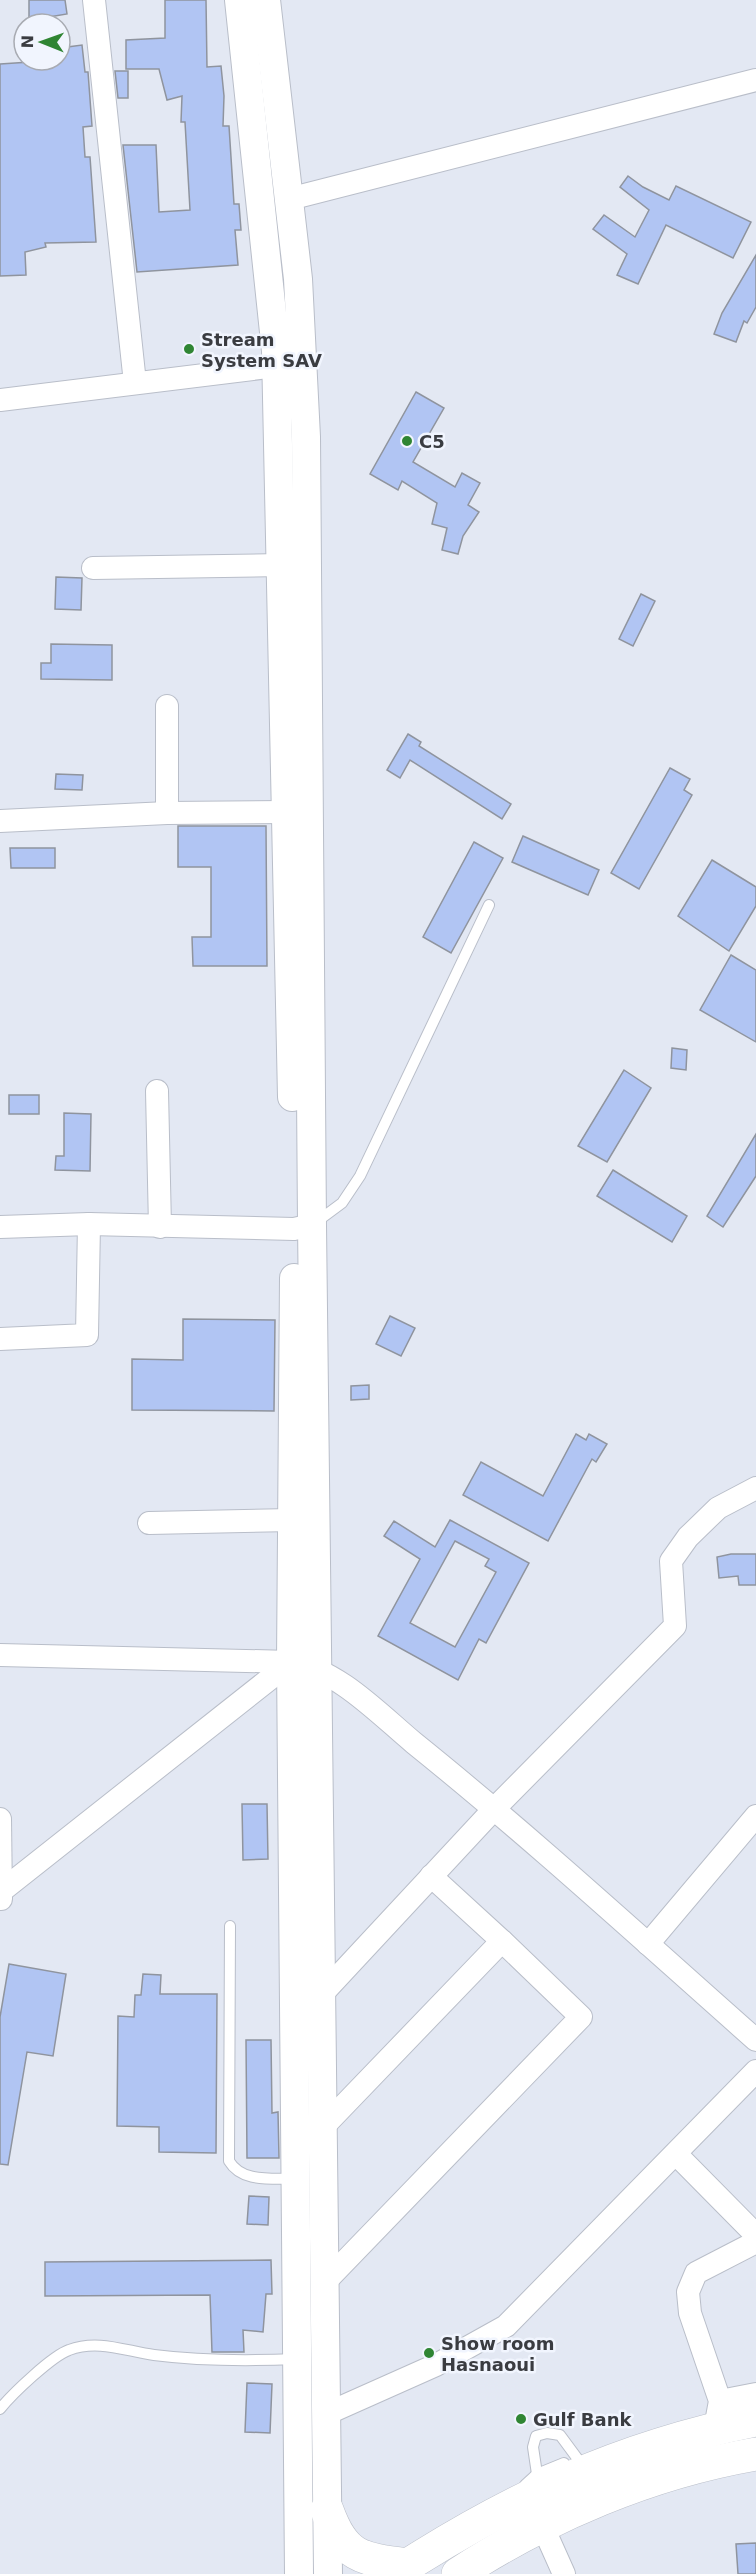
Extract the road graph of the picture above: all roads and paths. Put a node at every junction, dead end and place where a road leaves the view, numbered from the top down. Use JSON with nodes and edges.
{"nodes":[{"id":1,"x":94,"y":0,"type":"edge"},
{"id":2,"x":238,"y":0,"type":"edge"},
{"id":3,"x":266,"y":0,"type":"edge"},
{"id":4,"x":756,"y":80,"type":"edge"},
{"id":5,"x":289,"y":199,"type":"junction"},
{"id":6,"x":290,"y":364,"type":"junction"},
{"id":7,"x":135,"y":383,"type":"junction"},
{"id":8,"x":0,"y":400,"type":"edge"},
{"id":9,"x":282,"y":565,"type":"junction"},
{"id":10,"x":93,"y":568,"type":"dead end"},
{"id":11,"x":166,"y":706,"type":"dead end"},
{"id":12,"x":287,"y":812,"type":"junction"},
{"id":13,"x":167,"y":813,"type":"junction"},
{"id":14,"x":0,"y":820,"type":"edge"},
{"id":15,"x":489,"y":905,"type":"dead end"},
{"id":16,"x":157,"y":1091,"type":"dead end"},
{"id":17,"x":89,"y":1224,"type":"junction"},
{"id":18,"x":0,"y":1227,"type":"edge"},
{"id":19,"x":160,"y":1227,"type":"junction"},
{"id":20,"x":303,"y":1227,"type":"junction"},
{"id":21,"x":0,"y":1339,"type":"edge"},
{"id":22,"x":756,"y":1488,"type":"edge"},
{"id":23,"x":292,"y":1520,"type":"junction"},
{"id":24,"x":149,"y":1523,"type":"dead end"},
{"id":25,"x":0,"y":1655,"type":"edge"},
{"id":26,"x":291,"y":1662,"type":"junction"},
{"id":27,"x":318,"y":1670,"type":"junction"},
{"id":28,"x":495,"y":1808,"type":"junction"},
{"id":29,"x":756,"y":1816,"type":"edge"},
{"id":30,"x":0,"y":1819,"type":"edge"},
{"id":31,"x":431,"y":1876,"type":"junction"},
{"id":32,"x":1,"y":1894,"type":"edge"},
{"id":33,"x":230,"y":1926,"type":"dead end"},
{"id":34,"x":502,"y":1941,"type":"junction"},
{"id":35,"x":648,"y":1944,"type":"junction"},
{"id":36,"x":321,"y":1994,"type":"junction"},
{"id":37,"x":756,"y":2040,"type":"edge"},
{"id":38,"x":756,"y":2072,"type":"edge"},
{"id":39,"x":323,"y":2127,"type":"junction"},
{"id":40,"x":676,"y":2154,"type":"junction"},
{"id":41,"x":323,"y":2177,"type":"junction"},
{"id":42,"x":295,"y":2179,"type":"junction"},
{"id":43,"x":756,"y":2235,"type":"edge"},
{"id":44,"x":756,"y":2242,"type":"edge"},
{"id":45,"x":324,"y":2283,"type":"junction"},
{"id":46,"x":297,"y":2359,"type":"junction"},
{"id":47,"x":756,"y":2394,"type":"edge"},
{"id":48,"x":0,"y":2409,"type":"edge"},
{"id":49,"x":326,"y":2414,"type":"junction"},
{"id":50,"x":709,"y":2418,"type":"junction"},
{"id":51,"x":756,"y":2420,"type":"edge"},
{"id":52,"x":594,"y":2452,"type":"dead end"},
{"id":53,"x":756,"y":2454,"type":"edge"},
{"id":54,"x":577,"y":2458,"type":"junction"},
{"id":55,"x":537,"y":2474,"type":"junction"},
{"id":56,"x":327,"y":2510,"type":"junction"},
{"id":57,"x":492,"y":2516,"type":"junction"},
{"id":58,"x":543,"y":2526,"type":"junction"},
{"id":59,"x":401,"y":2570,"type":"edge"},
{"id":60,"x":459,"y":2573,"type":"edge"},
{"id":61,"x":299,"y":2574,"type":"edge"},
{"id":62,"x":328,"y":2574,"type":"edge"},
{"id":63,"x":564,"y":2574,"type":"edge"}],
"edges":[{"from":1,"to":7,"type":"street"},
{"from":2,"to":6,"type":"street"},
{"from":3,"to":5,"type":"street"},
{"from":4,"to":5,"type":"street"},
{"from":5,"to":6,"type":"street"},
{"from":6,"to":7,"type":"street"},
{"from":6,"to":9,"type":"street"},
{"from":6,"to":20,"type":"street"},
{"from":7,"to":8,"type":"street"},
{"from":9,"to":10,"type":"street"},
{"from":9,"to":12,"type":"street"},
{"from":11,"to":13,"type":"street"},
{"from":12,"to":13,"type":"street"},
{"from":12,"to":20,"type":"street"},
{"from":13,"to":14,"type":"street"},
{"from":15,"to":20,"type":"lane"},
{"from":16,"to":19,"type":"street"},
{"from":17,"to":18,"type":"street"},
{"from":17,"to":19,"type":"street"},
{"from":17,"to":21,"type":"street"},
{"from":19,"to":20,"type":"street"},
{"from":20,"to":23,"type":"street"},
{"from":20,"to":27,"type":"street"},
{"from":22,"to":28,"type":"street"},
{"from":23,"to":24,"type":"street"},
{"from":23,"to":26,"type":"street"},
{"from":25,"to":26,"type":"street"},
{"from":26,"to":27,"type":"street"},
{"from":26,"to":32,"type":"street"},
{"from":26,"to":42,"type":"street"},
{"from":27,"to":28,"type":"street"},
{"from":27,"to":36,"type":"street"},
{"from":28,"to":31,"type":"street"},
{"from":28,"to":35,"type":"street"},
{"from":29,"to":35,"type":"street"},
{"from":30,"to":32,"type":"street"},
{"from":31,"to":34,"type":"street"},
{"from":31,"to":36,"type":"street"},
{"from":33,"to":42,"type":"lane"},
{"from":34,"to":39,"type":"street"},
{"from":34,"to":45,"type":"street"},
{"from":35,"to":37,"type":"street"},
{"from":36,"to":39,"type":"street"},
{"from":38,"to":40,"type":"street"},
{"from":39,"to":41,"type":"street"},
{"from":40,"to":43,"type":"street"},
{"from":40,"to":49,"type":"street"},
{"from":41,"to":42,"type":"street"},
{"from":41,"to":45,"type":"street"},
{"from":42,"to":46,"type":"street"},
{"from":44,"to":50,"type":"street"},
{"from":45,"to":49,"type":"street"},
{"from":46,"to":48,"type":"lane"},
{"from":46,"to":61,"type":"street"},
{"from":47,"to":50,"type":"street"},
{"from":49,"to":56,"type":"street"},
{"from":50,"to":51,"type":"main road"},
{"from":50,"to":57,"type":"main road"},
{"from":52,"to":54,"type":"lane"},
{"from":53,"to":58,"type":"main road"},
{"from":54,"to":55,"type":"lane"},
{"from":54,"to":55,"type":"lane"},
{"from":55,"to":57,"type":"lane"},
{"from":56,"to":59,"type":"main road"},
{"from":56,"to":62,"type":"street"},
{"from":57,"to":59,"type":"main road"},
{"from":58,"to":60,"type":"main road"},
{"from":58,"to":63,"type":"street"}]}
